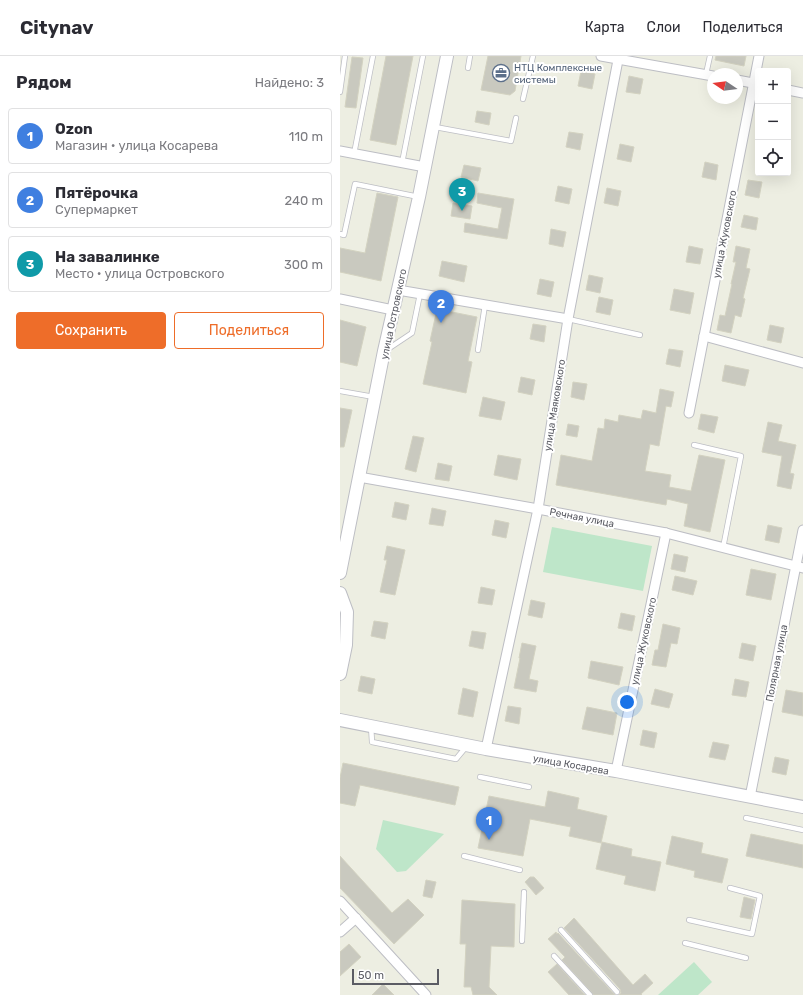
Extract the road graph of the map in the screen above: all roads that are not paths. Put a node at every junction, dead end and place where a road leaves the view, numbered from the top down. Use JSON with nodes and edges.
{"nodes":[{"id":1,"x":345,"y":56,"type":"edge"},
{"id":2,"x":373,"y":56,"type":"edge"},
{"id":3,"x":423,"y":56,"type":"edge"},
{"id":4,"x":448,"y":56,"type":"edge"},
{"id":5,"x":470,"y":56,"type":"edge"},
{"id":6,"x":533,"y":56,"type":"edge"},
{"id":7,"x":601,"y":56,"type":"edge"},
{"id":8,"x":710,"y":56,"type":"edge"},
{"id":9,"x":759,"y":56,"type":"edge"},
{"id":10,"x":618,"y":60,"type":"junction"},
{"id":11,"x":468,"y":68,"type":"dead end"},
{"id":12,"x":710,"y":68,"type":"edge"},
{"id":13,"x":758,"y":68,"type":"edge"},
{"id":14,"x":707,"y":75,"type":"edge"},
{"id":15,"x":743,"y":81,"type":"edge"},
{"id":16,"x":755,"y":83,"type":"edge"},
{"id":17,"x":755,"y":88,"type":"edge"},
{"id":18,"x":791,"y":91,"type":"edge"},
{"id":19,"x":340,"y":92,"type":"edge"},
{"id":20,"x":803,"y":93,"type":"edge"},
{"id":21,"x":523,"y":99,"type":"dead end"},
{"id":22,"x":516,"y":118,"type":"dead end"},
{"id":23,"x":433,"y":126,"type":"junction"},
{"id":24,"x":340,"y":151,"type":"edge"},
{"id":25,"x":354,"y":154,"type":"junction"},
{"id":26,"x":402,"y":163,"type":"junction"},
{"id":27,"x":425,"y":167,"type":"junction"},
{"id":28,"x":419,"y":197,"type":"junction"},
{"id":29,"x":340,"y":234,"type":"edge"},
{"id":30,"x":398,"y":290,"type":"junction"},
{"id":31,"x":420,"y":294,"type":"junction"},
{"id":32,"x":340,"y":299,"type":"edge"},
{"id":33,"x":485,"y":305,"type":"junction"},
{"id":34,"x":393,"y":310,"type":"junction"},
{"id":35,"x":568,"y":319,"type":"junction"},
{"id":36,"x":640,"y":335,"type":"dead end"},
{"id":37,"x":704,"y":336,"type":"junction"},
{"id":38,"x":384,"y":350,"type":"junction"},
{"id":39,"x":478,"y":350,"type":"dead end"},
{"id":40,"x":803,"y":363,"type":"edge"},
{"id":41,"x":340,"y":391,"type":"edge"},
{"id":42,"x":375,"y":398,"type":"junction"},
{"id":43,"x":689,"y":413,"type":"dead end"},
{"id":44,"x":694,"y":445,"type":"dead end"},
{"id":45,"x":359,"y":477,"type":"junction"},
{"id":46,"x":538,"y":509,"type":"junction"},
{"id":47,"x":803,"y":530,"type":"edge"},
{"id":48,"x":666,"y":534,"type":"junction"},
{"id":49,"x":723,"y":548,"type":"junction"},
{"id":50,"x":799,"y":568,"type":"edge"},
{"id":51,"x":340,"y":573,"type":"edge"},
{"id":52,"x":340,"y":593,"type":"edge"},
{"id":53,"x":340,"y":674,"type":"edge"},
{"id":54,"x":340,"y":720,"type":"edge"},
{"id":55,"x":486,"y":749,"type":"junction"},
{"id":56,"x":616,"y":771,"type":"junction"},
{"id":57,"x":480,"y":777,"type":"dead end"},
{"id":58,"x":530,"y":787,"type":"dead end"},
{"id":59,"x":750,"y":797,"type":"junction"},
{"id":60,"x":803,"y":807,"type":"edge"},
{"id":61,"x":746,"y":818,"type":"dead end"},
{"id":62,"x":803,"y":830,"type":"edge"},
{"id":63,"x":464,"y":856,"type":"dead end"},
{"id":64,"x":520,"y":870,"type":"dead end"},
{"id":65,"x":730,"y":888,"type":"dead end"},
{"id":66,"x":524,"y":892,"type":"dead end"},
{"id":67,"x":340,"y":901,"type":"edge"},
{"id":68,"x":356,"y":918,"type":"junction"},
{"id":69,"x":689,"y":920,"type":"dead end"},
{"id":70,"x":561,"y":930,"type":"dead end"},
{"id":71,"x":340,"y":932,"type":"edge"},
{"id":72,"x":522,"y":941,"type":"dead end"},
{"id":73,"x":685,"y":943,"type":"dead end"},
{"id":74,"x":554,"y":956,"type":"dead end"},
{"id":75,"x":746,"y":958,"type":"dead end"},
{"id":76,"x":617,"y":992,"type":"dead end"},
{"id":77,"x":426,"y":995,"type":"edge"},
{"id":78,"x":590,"y":995,"type":"edge"}],
"edges":[{"from":1,"to":19,"type":"lane"},
{"from":2,"to":25,"type":"lane"},
{"from":3,"to":26,"type":"lane"},
{"from":4,"to":23,"type":"street","name":"улица Островского"},
{"from":5,"to":11,"type":"lane"},
{"from":6,"to":21,"type":"lane"},
{"from":7,"to":10,"type":"street"},
{"from":8,"to":12,"type":"lane"},
{"from":9,"to":13,"type":"street","name":"улица Жуковского"},
{"from":10,"to":14,"type":"street"},
{"from":10,"to":35,"type":"street","name":"улица Маяковского"},
{"from":15,"to":16,"type":"street"},
{"from":17,"to":37,"type":"street","name":"улица Жуковского"},
{"from":18,"to":20,"type":"street"},
{"from":22,"to":23,"type":"lane"},
{"from":23,"to":27,"type":"street","name":"улица Островского"},
{"from":24,"to":25,"type":"street"},
{"from":25,"to":26,"type":"street"},
{"from":26,"to":27,"type":"street"},
{"from":27,"to":28,"type":"street","name":"улица Островского"},
{"from":28,"to":29,"type":"lane"},
{"from":28,"to":30,"type":"street","name":"улица Островского"},
{"from":30,"to":31,"type":"street"},
{"from":30,"to":34,"type":"street","name":"улица Островского"},
{"from":31,"to":33,"type":"street"},
{"from":31,"to":38,"type":"lane"},
{"from":32,"to":34,"type":"street"},
{"from":33,"to":35,"type":"street"},
{"from":33,"to":39,"type":"lane"},
{"from":34,"to":38,"type":"street","name":"улица Островского"},
{"from":35,"to":36,"type":"lane"},
{"from":35,"to":46,"type":"street","name":"улица Маяковского"},
{"from":37,"to":40,"type":"street"},
{"from":37,"to":43,"type":"street","name":"улица Жуковского"},
{"from":38,"to":42,"type":"street","name":"улица Островского"},
{"from":41,"to":42,"type":"lane"},
{"from":42,"to":45,"type":"street","name":"улица Островского"},
{"from":44,"to":49,"type":"lane"},
{"from":45,"to":46,"type":"street","name":"Речная улица"},
{"from":45,"to":51,"type":"street","name":"улица Островского"},
{"from":46,"to":48,"type":"street","name":"Речная улица"},
{"from":46,"to":55,"type":"street","name":"улица Маяковского"},
{"from":47,"to":50,"type":"street","name":"Полярная улица"},
{"from":48,"to":49,"type":"street","name":"Речная улица"},
{"from":48,"to":56,"type":"street","name":"улица Жуковского"},
{"from":49,"to":50,"type":"street","name":"Речная улица"},
{"from":50,"to":59,"type":"street","name":"Полярная улица"},
{"from":52,"to":53,"type":"street"},
{"from":54,"to":55,"type":"street","name":"улица Косарева"},
{"from":55,"to":56,"type":"street","name":"улица Косарева"},
{"from":56,"to":59,"type":"street","name":"улица Косарева"},
{"from":57,"to":58,"type":"lane"},
{"from":59,"to":60,"type":"street","name":"улица Косарева"},
{"from":61,"to":62,"type":"lane"},
{"from":63,"to":64,"type":"lane"},
{"from":65,"to":69,"type":"lane"},
{"from":66,"to":72,"type":"lane"},
{"from":67,"to":68,"type":"street"},
{"from":68,"to":71,"type":"street"},
{"from":68,"to":77,"type":"street"},
{"from":70,"to":76,"type":"lane"},
{"from":73,"to":75,"type":"lane"},
{"from":74,"to":78,"type":"lane"}]}
